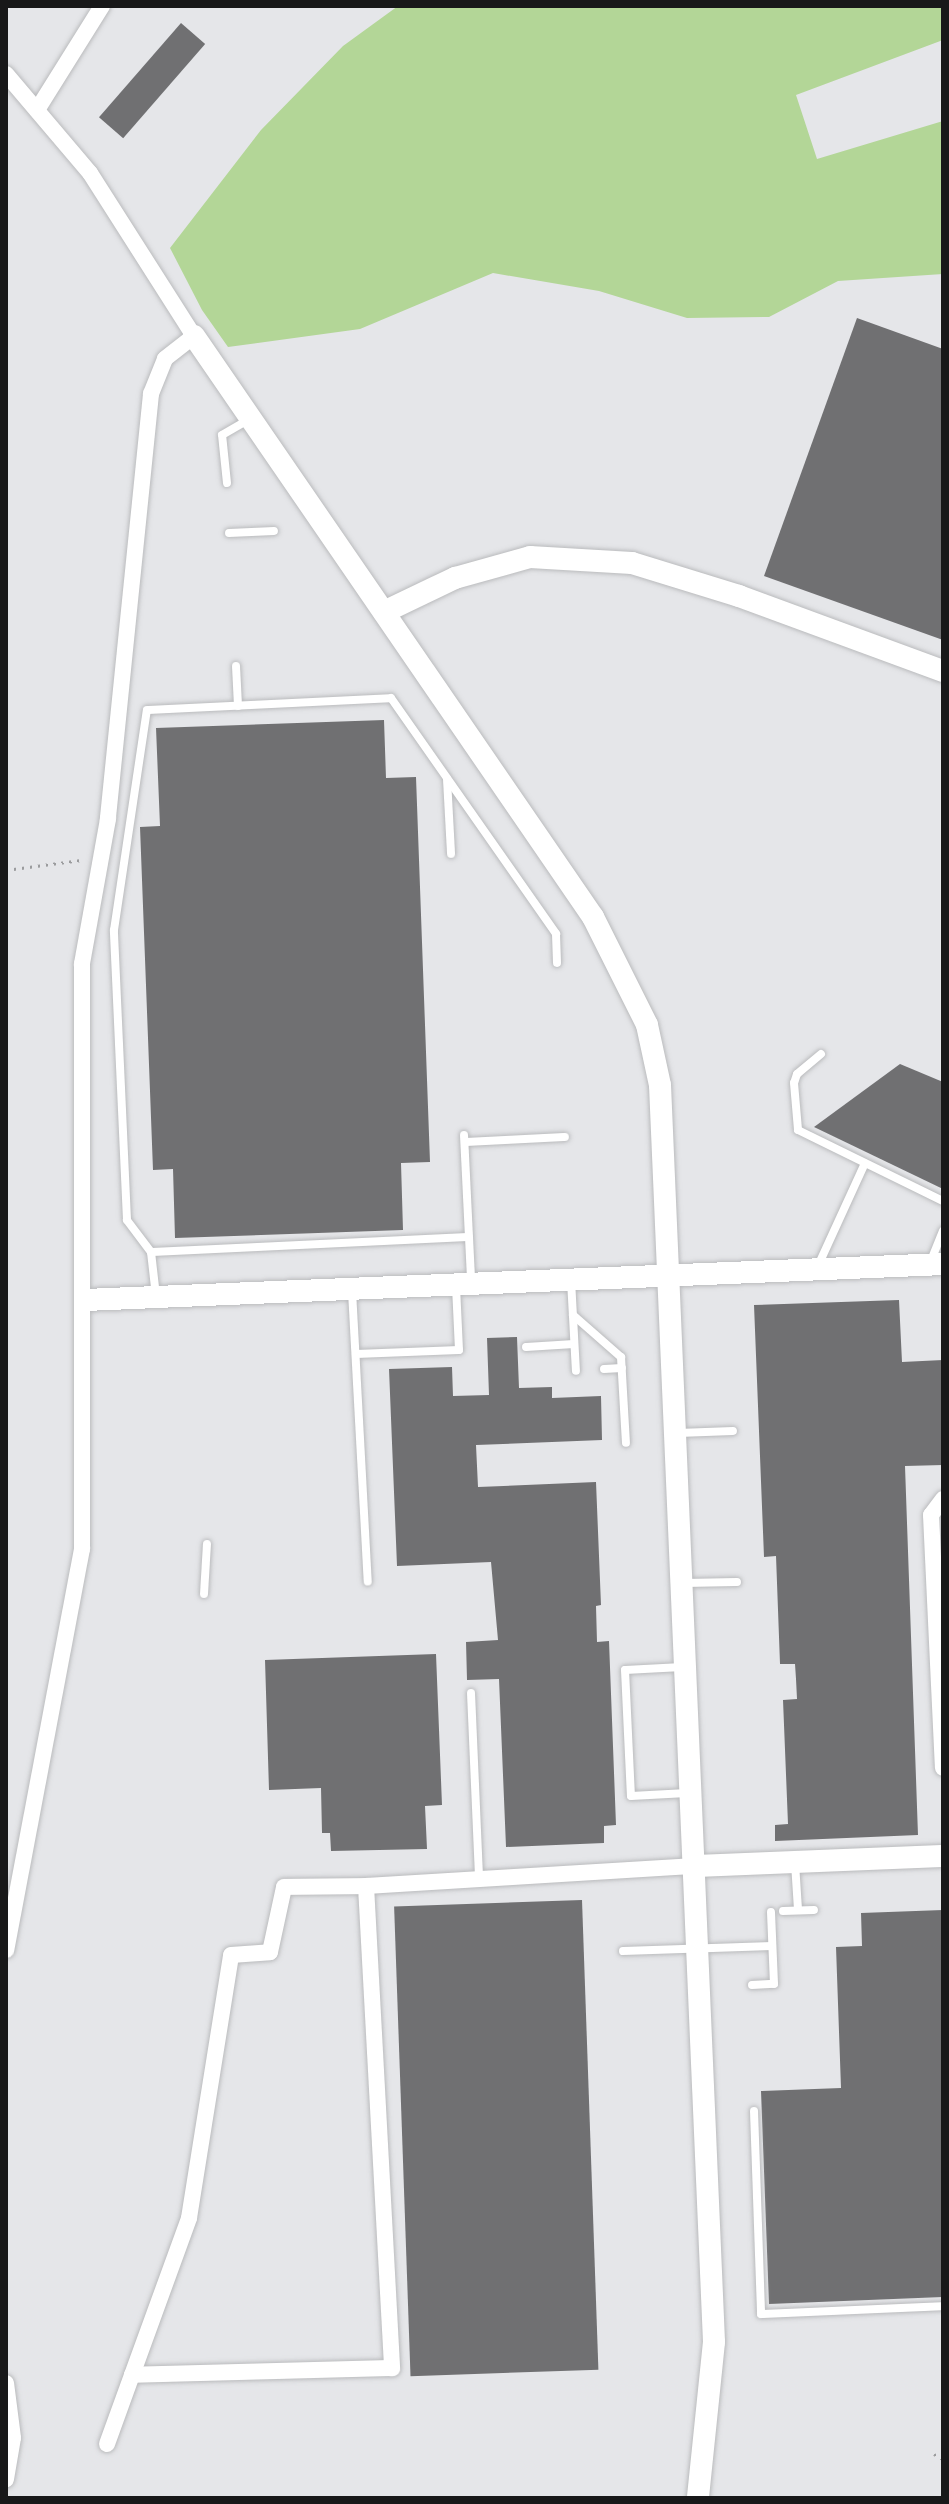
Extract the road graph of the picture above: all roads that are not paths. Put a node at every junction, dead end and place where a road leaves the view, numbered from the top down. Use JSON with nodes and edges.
{"nodes":[{"id":1,"x":102,"y":6,"type":"edge"},
{"id":2,"x":6,"y":74,"type":"edge"},
{"id":3,"x":37,"y":110,"type":"junction"},
{"id":4,"x":194,"y":336,"type":"junction"},
{"id":5,"x":251,"y":418,"type":"junction"},
{"id":6,"x":227,"y":483,"type":"dead end"},
{"id":7,"x":274,"y":531,"type":"dead end"},
{"id":8,"x":229,"y":533,"type":"dead end"},
{"id":9,"x":384,"y":612,"type":"junction"},
{"id":10,"x":236,"y":666,"type":"dead end"},
{"id":11,"x":943,"y":671,"type":"edge"},
{"id":12,"x":238,"y":706,"type":"junction"},
{"id":13,"x":447,"y":779,"type":"junction"},
{"id":14,"x":451,"y":854,"type":"dead end"},
{"id":15,"x":557,"y":963,"type":"dead end"},
{"id":16,"x":821,"y":1054,"type":"dead end"},
{"id":17,"x":565,"y":1137,"type":"dead end"},
{"id":18,"x":865,"y":1163,"type":"junction"},
{"id":19,"x":943,"y":1201,"type":"edge"},
{"id":20,"x":943,"y":1231,"type":"edge"},
{"id":21,"x":469,"y":1237,"type":"junction"},
{"id":22,"x":151,"y":1252,"type":"junction"},
{"id":23,"x":936,"y":1264,"type":"edge"},
{"id":24,"x":816,"y":1270,"type":"junction"},
{"id":25,"x":669,"y":1276,"type":"junction"},
{"id":26,"x":571,"y":1277,"type":"junction"},
{"id":27,"x":464,"y":1282,"type":"junction"},
{"id":28,"x":352,"y":1287,"type":"junction"},
{"id":29,"x":156,"y":1297,"type":"junction"},
{"id":30,"x":85,"y":1300,"type":"junction"},
{"id":31,"x":573,"y":1315,"type":"junction"},
{"id":32,"x":574,"y":1344,"type":"junction"},
{"id":33,"x":526,"y":1347,"type":"dead end"},
{"id":34,"x":356,"y":1354,"type":"junction"},
{"id":35,"x":622,"y":1368,"type":"junction"},
{"id":36,"x":604,"y":1369,"type":"dead end"},
{"id":37,"x":576,"y":1371,"type":"dead end"},
{"id":38,"x":733,"y":1431,"type":"dead end"},
{"id":39,"x":676,"y":1434,"type":"junction"},
{"id":40,"x":626,"y":1443,"type":"dead end"},
{"id":41,"x":943,"y":1499,"type":"edge"},
{"id":42,"x":207,"y":1544,"type":"dead end"},
{"id":43,"x":368,"y":1582,"type":"dead end"},
{"id":44,"x":737,"y":1582,"type":"dead end"},
{"id":45,"x":684,"y":1583,"type":"junction"},
{"id":46,"x":204,"y":1594,"type":"dead end"},
{"id":47,"x":687,"y":1667,"type":"junction"},
{"id":48,"x":471,"y":1693,"type":"dead end"},
{"id":49,"x":943,"y":1768,"type":"edge"},
{"id":50,"x":692,"y":1793,"type":"junction"},
{"id":51,"x":943,"y":1856,"type":"edge"},
{"id":52,"x":795,"y":1862,"type":"junction"},
{"id":53,"x":695,"y":1866,"type":"junction"},
{"id":54,"x":479,"y":1879,"type":"junction"},
{"id":55,"x":366,"y":1886,"type":"junction"},
{"id":56,"x":798,"y":1910,"type":"junction"},
{"id":57,"x":814,"y":1910,"type":"dead end"},
{"id":58,"x":783,"y":1911,"type":"dead end"},
{"id":59,"x":771,"y":1912,"type":"dead end"},
{"id":60,"x":772,"y":1946,"type":"junction"},
{"id":61,"x":699,"y":1947,"type":"junction"},
{"id":62,"x":6,"y":1950,"type":"edge"},
{"id":63,"x":623,"y":1951,"type":"dead end"},
{"id":64,"x":752,"y":1985,"type":"dead end"},
{"id":65,"x":754,"y":2111,"type":"dead end"},
{"id":66,"x":943,"y":2306,"type":"edge"},
{"id":67,"x":132,"y":2375,"type":"junction"},
{"id":68,"x":6,"y":2383,"type":"edge"},
{"id":69,"x":107,"y":2444,"type":"dead end"},
{"id":70,"x":6,"y":2479,"type":"edge"},
{"id":71,"x":698,"y":2498,"type":"edge"}],
"edges":[{"from":1,"to":3,"type":"street"},
{"from":2,"to":3,"type":"street"},
{"from":3,"to":4,"type":"street"},
{"from":4,"to":5,"type":"street"},
{"from":4,"to":30,"type":"street"},
{"from":5,"to":6,"type":"lane"},
{"from":5,"to":9,"type":"street"},
{"from":7,"to":8,"type":"lane"},
{"from":9,"to":11,"type":"street"},
{"from":9,"to":25,"type":"street"},
{"from":10,"to":12,"type":"lane"},
{"from":12,"to":13,"type":"lane"},
{"from":12,"to":22,"type":"lane"},
{"from":13,"to":14,"type":"lane"},
{"from":13,"to":15,"type":"lane"},
{"from":16,"to":18,"type":"lane"},
{"from":17,"to":21,"type":"lane"},
{"from":18,"to":19,"type":"lane"},
{"from":18,"to":24,"type":"lane"},
{"from":20,"to":23,"type":"lane"},
{"from":21,"to":22,"type":"lane"},
{"from":21,"to":27,"type":"lane"},
{"from":22,"to":29,"type":"lane"},
{"from":23,"to":24,"type":"street"},
{"from":24,"to":25,"type":"street"},
{"from":25,"to":26,"type":"street"},
{"from":25,"to":39,"type":"street"},
{"from":26,"to":27,"type":"street"},
{"from":26,"to":31,"type":"lane"},
{"from":27,"to":28,"type":"street"},
{"from":27,"to":34,"type":"lane"},
{"from":28,"to":29,"type":"street"},
{"from":28,"to":34,"type":"lane"},
{"from":29,"to":30,"type":"street"},
{"from":30,"to":62,"type":"street"},
{"from":31,"to":32,"type":"lane"},
{"from":31,"to":35,"type":"lane"},
{"from":32,"to":33,"type":"lane"},
{"from":32,"to":37,"type":"lane"},
{"from":34,"to":43,"type":"lane"},
{"from":35,"to":36,"type":"lane"},
{"from":35,"to":40,"type":"lane"},
{"from":38,"to":39,"type":"lane"},
{"from":39,"to":45,"type":"street"},
{"from":41,"to":49,"type":"street"},
{"from":42,"to":46,"type":"lane"},
{"from":44,"to":45,"type":"lane"},
{"from":45,"to":47,"type":"street"},
{"from":47,"to":50,"type":"street"},
{"from":47,"to":50,"type":"lane"},
{"from":48,"to":54,"type":"lane"},
{"from":50,"to":53,"type":"street"},
{"from":51,"to":52,"type":"street"},
{"from":52,"to":53,"type":"street"},
{"from":52,"to":56,"type":"lane"},
{"from":53,"to":54,"type":"street"},
{"from":53,"to":61,"type":"street"},
{"from":54,"to":55,"type":"street"},
{"from":55,"to":67,"type":"street"},
{"from":55,"to":67,"type":"street"},
{"from":56,"to":57,"type":"lane"},
{"from":56,"to":58,"type":"lane"},
{"from":59,"to":60,"type":"lane"},
{"from":60,"to":61,"type":"lane"},
{"from":60,"to":64,"type":"lane"},
{"from":61,"to":63,"type":"lane"},
{"from":61,"to":71,"type":"street"},
{"from":65,"to":66,"type":"lane"},
{"from":67,"to":69,"type":"street"},
{"from":68,"to":70,"type":"street"}]}
